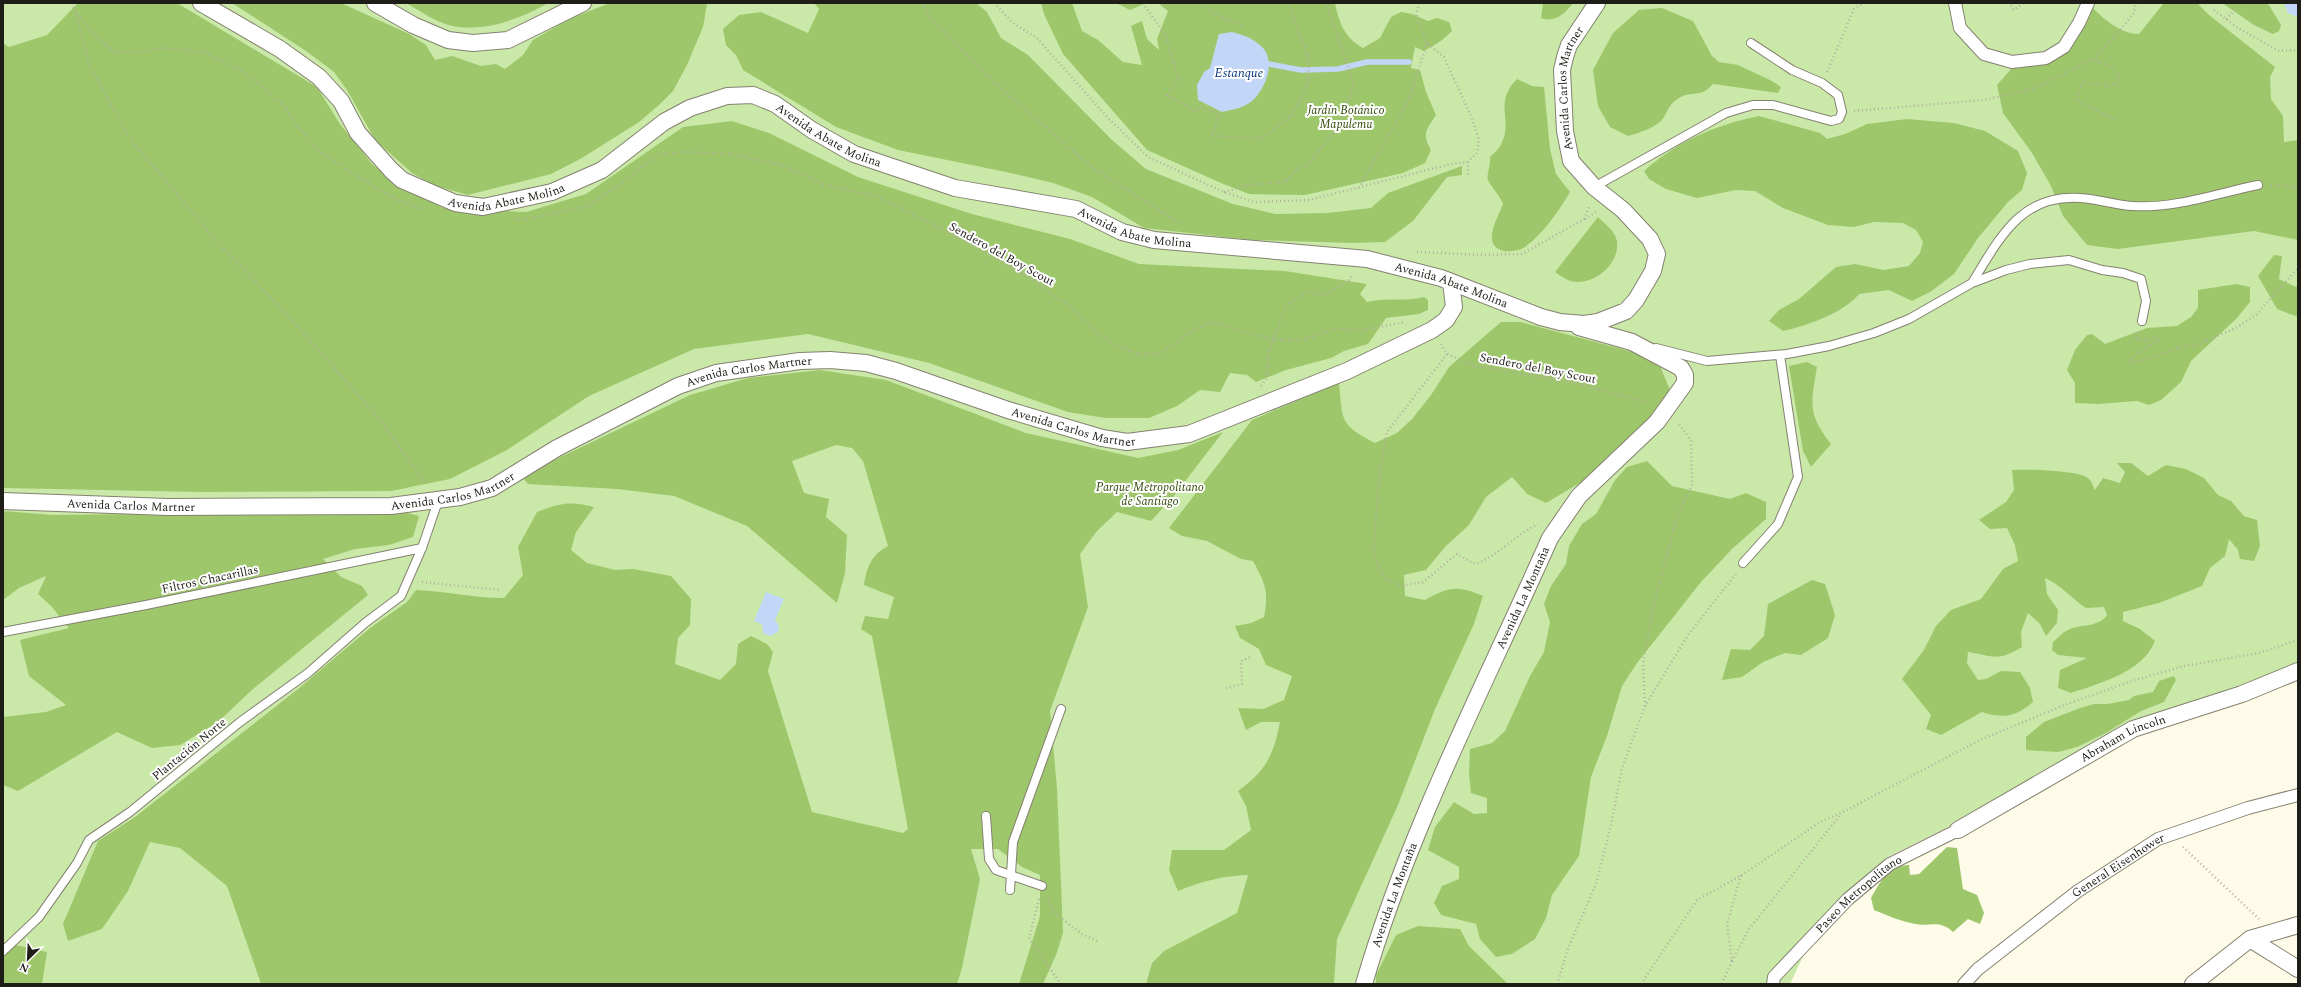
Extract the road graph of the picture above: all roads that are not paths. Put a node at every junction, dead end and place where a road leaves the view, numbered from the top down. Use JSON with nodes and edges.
{"nodes":[{"id":1,"x":201,"y":3,"type":"edge"},
{"id":2,"x":375,"y":3,"type":"edge"},
{"id":3,"x":583,"y":3,"type":"edge"},
{"id":4,"x":1597,"y":3,"type":"edge"},
{"id":5,"x":1955,"y":3,"type":"edge"},
{"id":6,"x":2088,"y":3,"type":"edge"},
{"id":7,"x":1751,"y":43,"type":"dead end"},
{"id":8,"x":2258,"y":185,"type":"road end"},
{"id":9,"x":1594,"y":187,"type":"junction"},
{"id":10,"x":1451,"y":282,"type":"junction"},
{"id":11,"x":1972,"y":283,"type":"junction"},
{"id":12,"x":1541,"y":317,"type":"joint"},
{"id":13,"x":2142,"y":321,"type":"road end"},
{"id":14,"x":1560,"y":322,"type":"junction"},
{"id":15,"x":1632,"y":342,"type":"junction"},
{"id":16,"x":1780,"y":355,"type":"junction"},
{"id":17,"x":3,"y":501,"type":"edge"},
{"id":18,"x":438,"y":501,"type":"junction"},
{"id":19,"x":422,"y":548,"type":"junction"},
{"id":20,"x":1743,"y":564,"type":"road end"},
{"id":21,"x":3,"y":632,"type":"edge"},
{"id":22,"x":2298,"y":671,"type":"edge"},
{"id":23,"x":1061,"y":709,"type":"dead end"},
{"id":24,"x":2298,"y":795,"type":"edge"},
{"id":25,"x":986,"y":816,"type":"dead end"},
{"id":26,"x":1958,"y":830,"type":"joint"},
{"id":27,"x":1011,"y":876,"type":"junction"},
{"id":28,"x":1042,"y":886,"type":"road end"},
{"id":29,"x":1010,"y":890,"type":"dead end"},
{"id":30,"x":2298,"y":925,"type":"edge"},
{"id":31,"x":2250,"y":939,"type":"junction"},
{"id":32,"x":3,"y":951,"type":"edge"},
{"id":33,"x":2298,"y":969,"type":"edge"},
{"id":34,"x":1772,"y":982,"type":"edge"},
{"id":35,"x":1364,"y":984,"type":"edge"},
{"id":36,"x":1964,"y":984,"type":"edge"},
{"id":37,"x":2193,"y":984,"type":"edge"}],
"edges":[{"from":1,"to":10,"type":"street","name":"Avenida Abate Molina"},
{"from":2,"to":3,"type":"street"},
{"from":4,"to":9,"type":"street","name":"Avenida Carlos Martner"},
{"from":5,"to":6,"type":"street"},
{"from":7,"to":9,"type":"lane"},
{"from":8,"to":11,"type":"lane"},
{"from":9,"to":14,"type":"street","name":"Avenida Carlos Martner"},
{"from":10,"to":12,"type":"street","name":"Avenida Abate Molina"},
{"from":10,"to":18,"type":"street","name":"Avenida Carlos Martner"},
{"from":11,"to":13,"type":"lane"},
{"from":11,"to":16,"type":"lane"},
{"from":12,"to":14,"type":"street","name":"Avenida Carlos Martner"},
{"from":14,"to":15,"type":"street","name":"Avenida La Montaña"},
{"from":15,"to":16,"type":"lane"},
{"from":15,"to":35,"type":"street","name":"Avenida La Montaña"},
{"from":16,"to":20,"type":"lane"},
{"from":17,"to":18,"type":"street","name":"Avenida Carlos Martner"},
{"from":18,"to":19,"type":"lane","name":"Plantación Norte"},
{"from":19,"to":21,"type":"lane","name":"Filtros Chacarillas"},
{"from":19,"to":32,"type":"lane","name":"Plantación Norte"},
{"from":22,"to":26,"type":"street","name":"Abraham Lincoln"},
{"from":23,"to":27,"type":"lane"},
{"from":24,"to":36,"type":"street","name":"General Eisenhower"},
{"from":25,"to":27,"type":"lane"},
{"from":26,"to":34,"type":"street","name":"Paseo Metropolitano"},
{"from":27,"to":28,"type":"lane"},
{"from":27,"to":29,"type":"lane"},
{"from":30,"to":31,"type":"street"},
{"from":31,"to":33,"type":"street"},
{"from":31,"to":37,"type":"street"}]}
